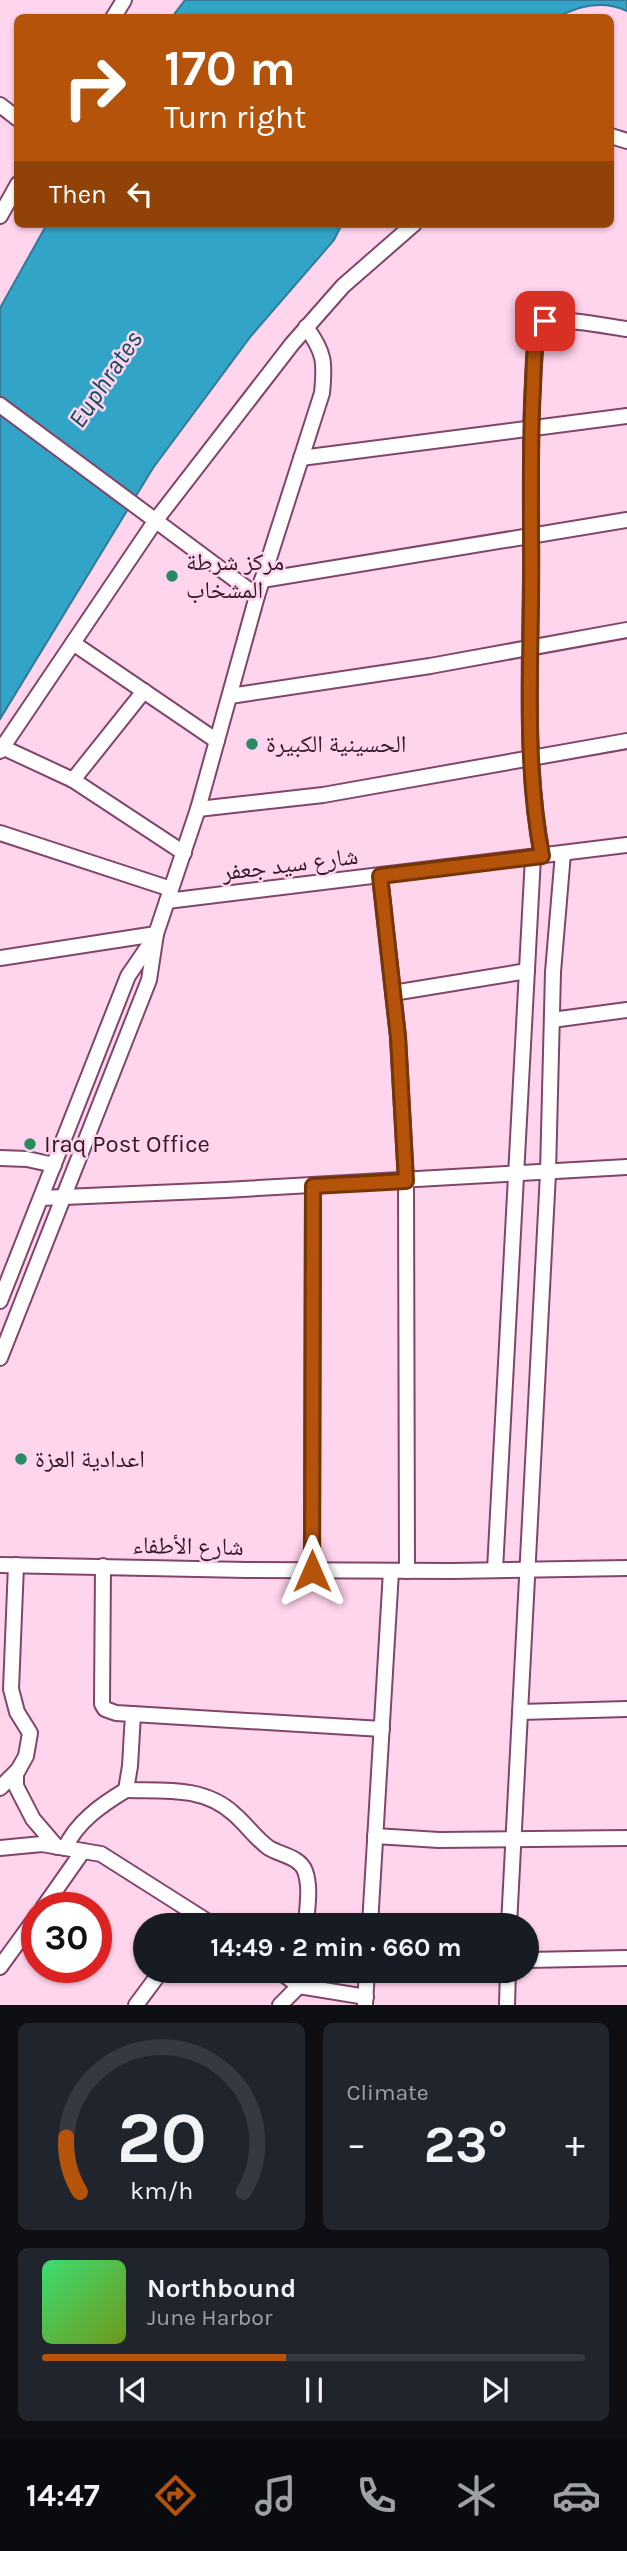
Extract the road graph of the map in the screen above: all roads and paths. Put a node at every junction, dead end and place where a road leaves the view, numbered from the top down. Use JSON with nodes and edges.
{"nodes":[{"id":1,"x":0,"y":105,"type":"edge"},
{"id":2,"x":14,"y":116,"type":"edge"},
{"id":3,"x":14,"y":191,"type":"edge"},
{"id":4,"x":0,"y":216,"type":"edge"},
{"id":5,"x":409,"y":228,"type":"edge"},
{"id":6,"x":306,"y":327,"type":"junction"},
{"id":7,"x":627,"y":329,"type":"edge"},
{"id":8,"x":0,"y":405,"type":"edge"},
{"id":9,"x":627,"y":416,"type":"edge"},
{"id":10,"x":530,"y":427,"type":"junction"},
{"id":11,"x":301,"y":458,"type":"junction"},
{"id":12,"x":156,"y":520,"type":"junction"},
{"id":13,"x":627,"y":520,"type":"edge"},
{"id":14,"x":531,"y":536,"type":"junction"},
{"id":15,"x":262,"y":580,"type":"junction"},
{"id":16,"x":257,"y":596,"type":"junction"},
{"id":17,"x":627,"y":630,"type":"edge"},
{"id":18,"x":73,"y":643,"type":"junction"},
{"id":19,"x":531,"y":648,"type":"junction"},
{"id":20,"x":144,"y":691,"type":"junction"},
{"id":21,"x":230,"y":696,"type":"junction"},
{"id":22,"x":217,"y":741,"type":"junction"},
{"id":23,"x":627,"y":741,"type":"edge"},
{"id":24,"x":1,"y":749,"type":"edge"},
{"id":25,"x":532,"y":757,"type":"junction"},
{"id":26,"x":73,"y":780,"type":"junction"},
{"id":27,"x":198,"y":809,"type":"junction"},
{"id":28,"x":0,"y":833,"type":"edge"},
{"id":29,"x":627,"y":845,"type":"edge"},
{"id":30,"x":184,"y":853,"type":"junction"},
{"id":31,"x":563,"y":853,"type":"junction"},
{"id":32,"x":537,"y":857,"type":"junction"},
{"id":33,"x":380,"y":876,"type":"junction"},
{"id":34,"x":169,"y":895,"type":"junction"},
{"id":35,"x":156,"y":934,"type":"junction"},
{"id":36,"x":0,"y":958,"type":"edge"},
{"id":37,"x":527,"y":971,"type":"junction"},
{"id":38,"x":393,"y":993,"type":"junction"},
{"id":39,"x":627,"y":1010,"type":"edge"},
{"id":40,"x":552,"y":1020,"type":"junction"},
{"id":41,"x":0,"y":1158,"type":"edge"},
{"id":42,"x":54,"y":1165,"type":"junction"},
{"id":43,"x":627,"y":1167,"type":"edge"},
{"id":44,"x":548,"y":1174,"type":"junction"},
{"id":45,"x":517,"y":1175,"type":"junction"},
{"id":46,"x":406,"y":1181,"type":"junction"},
{"id":47,"x":313,"y":1186,"type":"junction"},
{"id":48,"x":41,"y":1198,"type":"junction"},
{"id":49,"x":62,"y":1198,"type":"junction"},
{"id":50,"x":0,"y":1301,"type":"edge"},
{"id":51,"x":0,"y":1358,"type":"edge"},
{"id":52,"x":0,"y":1564,"type":"edge"},
{"id":53,"x":16,"y":1564,"type":"junction"},
{"id":54,"x":103,"y":1566,"type":"junction"},
{"id":55,"x":627,"y":1568,"type":"edge"},
{"id":56,"x":495,"y":1570,"type":"junction"},
{"id":57,"x":528,"y":1570,"type":"junction"},
{"id":58,"x":312,"y":1571,"type":"junction"},
{"id":59,"x":391,"y":1571,"type":"junction"},
{"id":60,"x":407,"y":1571,"type":"junction"},
{"id":61,"x":627,"y":1709,"type":"edge"},
{"id":62,"x":520,"y":1712,"type":"junction"},
{"id":63,"x":133,"y":1714,"type":"junction"},
{"id":64,"x":382,"y":1729,"type":"junction"},
{"id":65,"x":18,"y":1770,"type":"junction"},
{"id":66,"x":0,"y":1788,"type":"edge"},
{"id":67,"x":126,"y":1790,"type":"junction"},
{"id":68,"x":375,"y":1836,"type":"junction"},
{"id":69,"x":627,"y":1838,"type":"edge"},
{"id":70,"x":512,"y":1839,"type":"junction"},
{"id":71,"x":0,"y":1848,"type":"edge"},
{"id":72,"x":61,"y":1848,"type":"junction"},
{"id":73,"x":83,"y":1851,"type":"junction"},
{"id":74,"x":54,"y":1892,"type":"edge"},
{"id":75,"x":190,"y":1913,"type":"edge"},
{"id":76,"x":307,"y":1913,"type":"edge"},
{"id":77,"x":371,"y":1913,"type":"edge"},
{"id":78,"x":509,"y":1913,"type":"edge"},
{"id":79,"x":21,"y":1938,"type":"edge"},
{"id":80,"x":627,"y":1958,"type":"edge"},
{"id":81,"x":539,"y":1960,"type":"edge"},
{"id":82,"x":0,"y":1967,"type":"edge"},
{"id":83,"x":152,"y":1983,"type":"edge"},
{"id":84,"x":295,"y":1983,"type":"edge"},
{"id":85,"x":300,"y":1983,"type":"edge"},
{"id":86,"x":366,"y":1983,"type":"edge"},
{"id":87,"x":508,"y":1983,"type":"edge"},
{"id":88,"x":299,"y":1986,"type":"junction"},
{"id":89,"x":365,"y":2001,"type":"edge"},
{"id":90,"x":136,"y":2005,"type":"edge"},
{"id":91,"x":280,"y":2005,"type":"edge"},
{"id":92,"x":507,"y":2005,"type":"edge"}],
"edges":[{"from":1,"to":2,"type":"street"},
{"from":3,"to":4,"type":"street"},
{"from":5,"to":6,"type":"street"},
{"from":6,"to":11,"type":"street"},
{"from":6,"to":12,"type":"street"},
{"from":7,"to":10,"type":"street"},
{"from":8,"to":12,"type":"street"},
{"from":9,"to":10,"type":"street"},
{"from":10,"to":11,"type":"street"},
{"from":10,"to":14,"type":"street"},
{"from":11,"to":15,"type":"street"},
{"from":12,"to":16,"type":"street"},
{"from":12,"to":18,"type":"street"},
{"from":13,"to":14,"type":"street"},
{"from":14,"to":15,"type":"street"},
{"from":14,"to":19,"type":"street"},
{"from":15,"to":16,"type":"street"},
{"from":16,"to":21,"type":"street"},
{"from":17,"to":19,"type":"street"},
{"from":18,"to":20,"type":"street"},
{"from":18,"to":24,"type":"street"},
{"from":19,"to":21,"type":"street"},
{"from":19,"to":25,"type":"street"},
{"from":20,"to":22,"type":"street"},
{"from":20,"to":26,"type":"street"},
{"from":21,"to":22,"type":"street"},
{"from":22,"to":27,"type":"street"},
{"from":23,"to":25,"type":"street"},
{"from":24,"to":26,"type":"street"},
{"from":25,"to":27,"type":"street"},
{"from":25,"to":32,"type":"street"},
{"from":26,"to":30,"type":"street"},
{"from":27,"to":30,"type":"street"},
{"from":28,"to":34,"type":"street"},
{"from":29,"to":31,"type":"street","name":"شارع سيد جعفر"},
{"from":30,"to":34,"type":"street"},
{"from":31,"to":32,"type":"street","name":"شارع سيد جعفر"},
{"from":31,"to":40,"type":"street"},
{"from":32,"to":33,"type":"street","name":"شارع سيد جعفر"},
{"from":32,"to":37,"type":"street"},
{"from":33,"to":34,"type":"street","name":"شارع سيد جعفر"},
{"from":33,"to":38,"type":"street"},
{"from":34,"to":35,"type":"street"},
{"from":35,"to":36,"type":"street"},
{"from":35,"to":42,"type":"street"},
{"from":35,"to":49,"type":"street"},
{"from":37,"to":38,"type":"street"},
{"from":37,"to":45,"type":"street"},
{"from":38,"to":46,"type":"street"},
{"from":39,"to":40,"type":"street"},
{"from":40,"to":44,"type":"street"},
{"from":41,"to":42,"type":"street"},
{"from":42,"to":48,"type":"street"},
{"from":43,"to":44,"type":"street"},
{"from":44,"to":45,"type":"street"},
{"from":44,"to":57,"type":"street"},
{"from":45,"to":46,"type":"street"},
{"from":45,"to":56,"type":"street"},
{"from":46,"to":47,"type":"street"},
{"from":46,"to":60,"type":"street"},
{"from":47,"to":49,"type":"street"},
{"from":47,"to":58,"type":"street"},
{"from":48,"to":49,"type":"street"},
{"from":48,"to":50,"type":"street"},
{"from":49,"to":51,"type":"street"},
{"from":52,"to":53,"type":"street","name":"شارع الأطفاء"},
{"from":53,"to":54,"type":"street","name":"شارع الأطفاء"},
{"from":53,"to":65,"type":"street"},
{"from":54,"to":58,"type":"street","name":"شارع الأطفاء"},
{"from":54,"to":63,"type":"street"},
{"from":55,"to":57,"type":"street","name":"شارع الأطفاء"},
{"from":56,"to":57,"type":"street","name":"شارع الأطفاء"},
{"from":56,"to":60,"type":"street","name":"شارع الأطفاء"},
{"from":57,"to":62,"type":"street"},
{"from":58,"to":59,"type":"street","name":"شارع الأطفاء"},
{"from":59,"to":60,"type":"street","name":"شارع الأطفاء"},
{"from":59,"to":64,"type":"street"},
{"from":61,"to":62,"type":"street"},
{"from":62,"to":70,"type":"street"},
{"from":63,"to":64,"type":"street"},
{"from":63,"to":67,"type":"street"},
{"from":64,"to":68,"type":"street"},
{"from":65,"to":66,"type":"street"},
{"from":65,"to":72,"type":"street"},
{"from":67,"to":72,"type":"street"},
{"from":67,"to":76,"type":"street"},
{"from":68,"to":70,"type":"street"},
{"from":68,"to":77,"type":"street"},
{"from":69,"to":70,"type":"street"},
{"from":70,"to":78,"type":"street"},
{"from":71,"to":72,"type":"street"},
{"from":72,"to":73,"type":"street"},
{"from":73,"to":74,"type":"street"},
{"from":73,"to":75,"type":"street"},
{"from":79,"to":82,"type":"street"},
{"from":80,"to":81,"type":"street"},
{"from":83,"to":90,"type":"street"},
{"from":84,"to":88,"type":"street"},
{"from":85,"to":88,"type":"street"},
{"from":86,"to":89,"type":"street"},
{"from":87,"to":92,"type":"street"},
{"from":88,"to":89,"type":"street"},
{"from":88,"to":91,"type":"street"}]}
